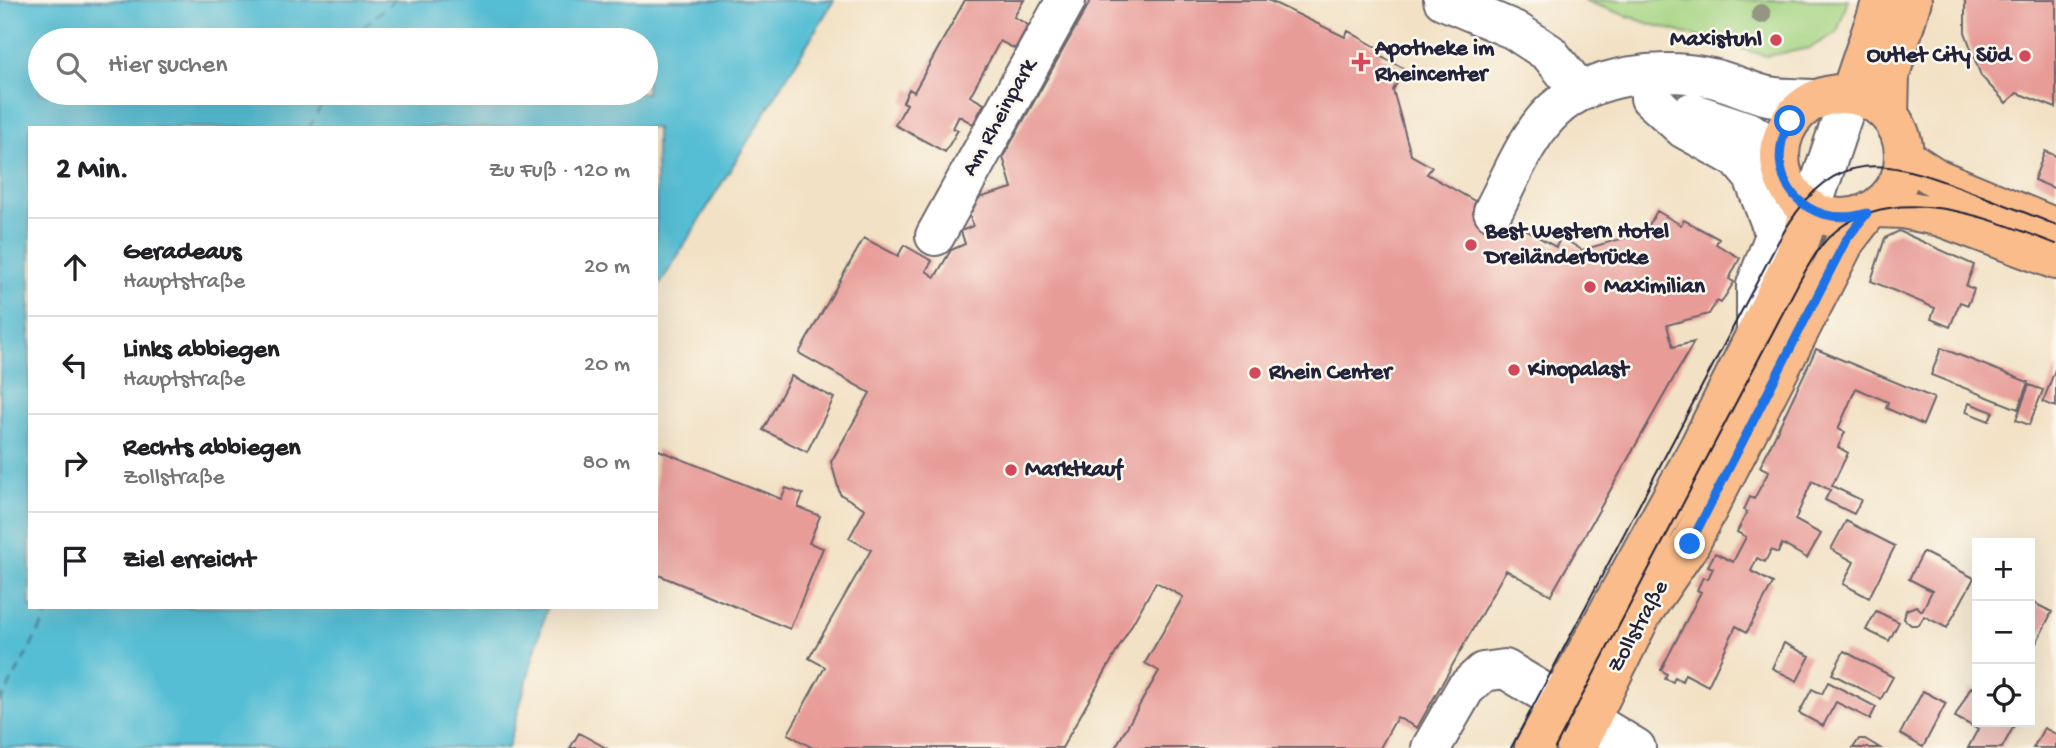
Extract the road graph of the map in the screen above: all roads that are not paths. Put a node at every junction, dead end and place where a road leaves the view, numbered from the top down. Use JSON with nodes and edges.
{"nodes":[{"id":1,"x":1066,"y":0,"type":"edge"},
{"id":2,"x":1443,"y":0,"type":"edge"},
{"id":3,"x":1882,"y":0,"type":"edge"},
{"id":4,"x":1912,"y":0,"type":"edge"},
{"id":5,"x":1585,"y":89,"type":"junction"},
{"id":6,"x":1833,"y":97,"type":"junction"},
{"id":7,"x":1650,"y":98,"type":"junction"},
{"id":8,"x":1889,"y":115,"type":"junction"},
{"id":9,"x":1780,"y":153,"type":"junction"},
{"id":10,"x":1904,"y":158,"type":"junction"},
{"id":11,"x":1811,"y":210,"type":"junction"},
{"id":12,"x":1493,"y":211,"type":"dead end"},
{"id":13,"x":1871,"y":211,"type":"junction"},
{"id":14,"x":2056,"y":228,"type":"edge"},
{"id":15,"x":934,"y":236,"type":"dead end"},
{"id":16,"x":2056,"y":260,"type":"edge"},
{"id":17,"x":1756,"y":332,"type":"junction"},
{"id":18,"x":1575,"y":723,"type":"edge"},
{"id":19,"x":1431,"y":748,"type":"edge"},
{"id":20,"x":1534,"y":748,"type":"edge"},
{"id":21,"x":1636,"y":748,"type":"edge"}],
"edges":[{"from":1,"to":15,"type":"street","name":"Am Rheinpark"},
{"from":2,"to":5,"type":"street"},
{"from":3,"to":6,"type":"main road"},
{"from":4,"to":8,"type":"main road"},
{"from":5,"to":6,"type":"street"},
{"from":5,"to":7,"type":"street"},
{"from":5,"to":12,"type":"street"},
{"from":6,"to":8,"type":"main road"},
{"from":6,"to":9,"type":"main road"},
{"from":6,"to":11,"type":"street"},
{"from":7,"to":9,"type":"street"},
{"from":7,"to":17,"type":"street"},
{"from":8,"to":10,"type":"main road"},
{"from":9,"to":11,"type":"main road"},
{"from":10,"to":13,"type":"main road","name":"Zollstraße"},
{"from":10,"to":14,"type":"main road"},
{"from":11,"to":13,"type":"main road"},
{"from":11,"to":17,"type":"main road","name":"Zollstraße"},
{"from":13,"to":16,"type":"main road"},
{"from":13,"to":18,"type":"main road","name":"Zollstraße"},
{"from":17,"to":18,"type":"main road","name":"Zollstraße"},
{"from":18,"to":19,"type":"street"},
{"from":18,"to":20,"type":"main road","name":"Zollstraße"},
{"from":18,"to":21,"type":"street"}]}
